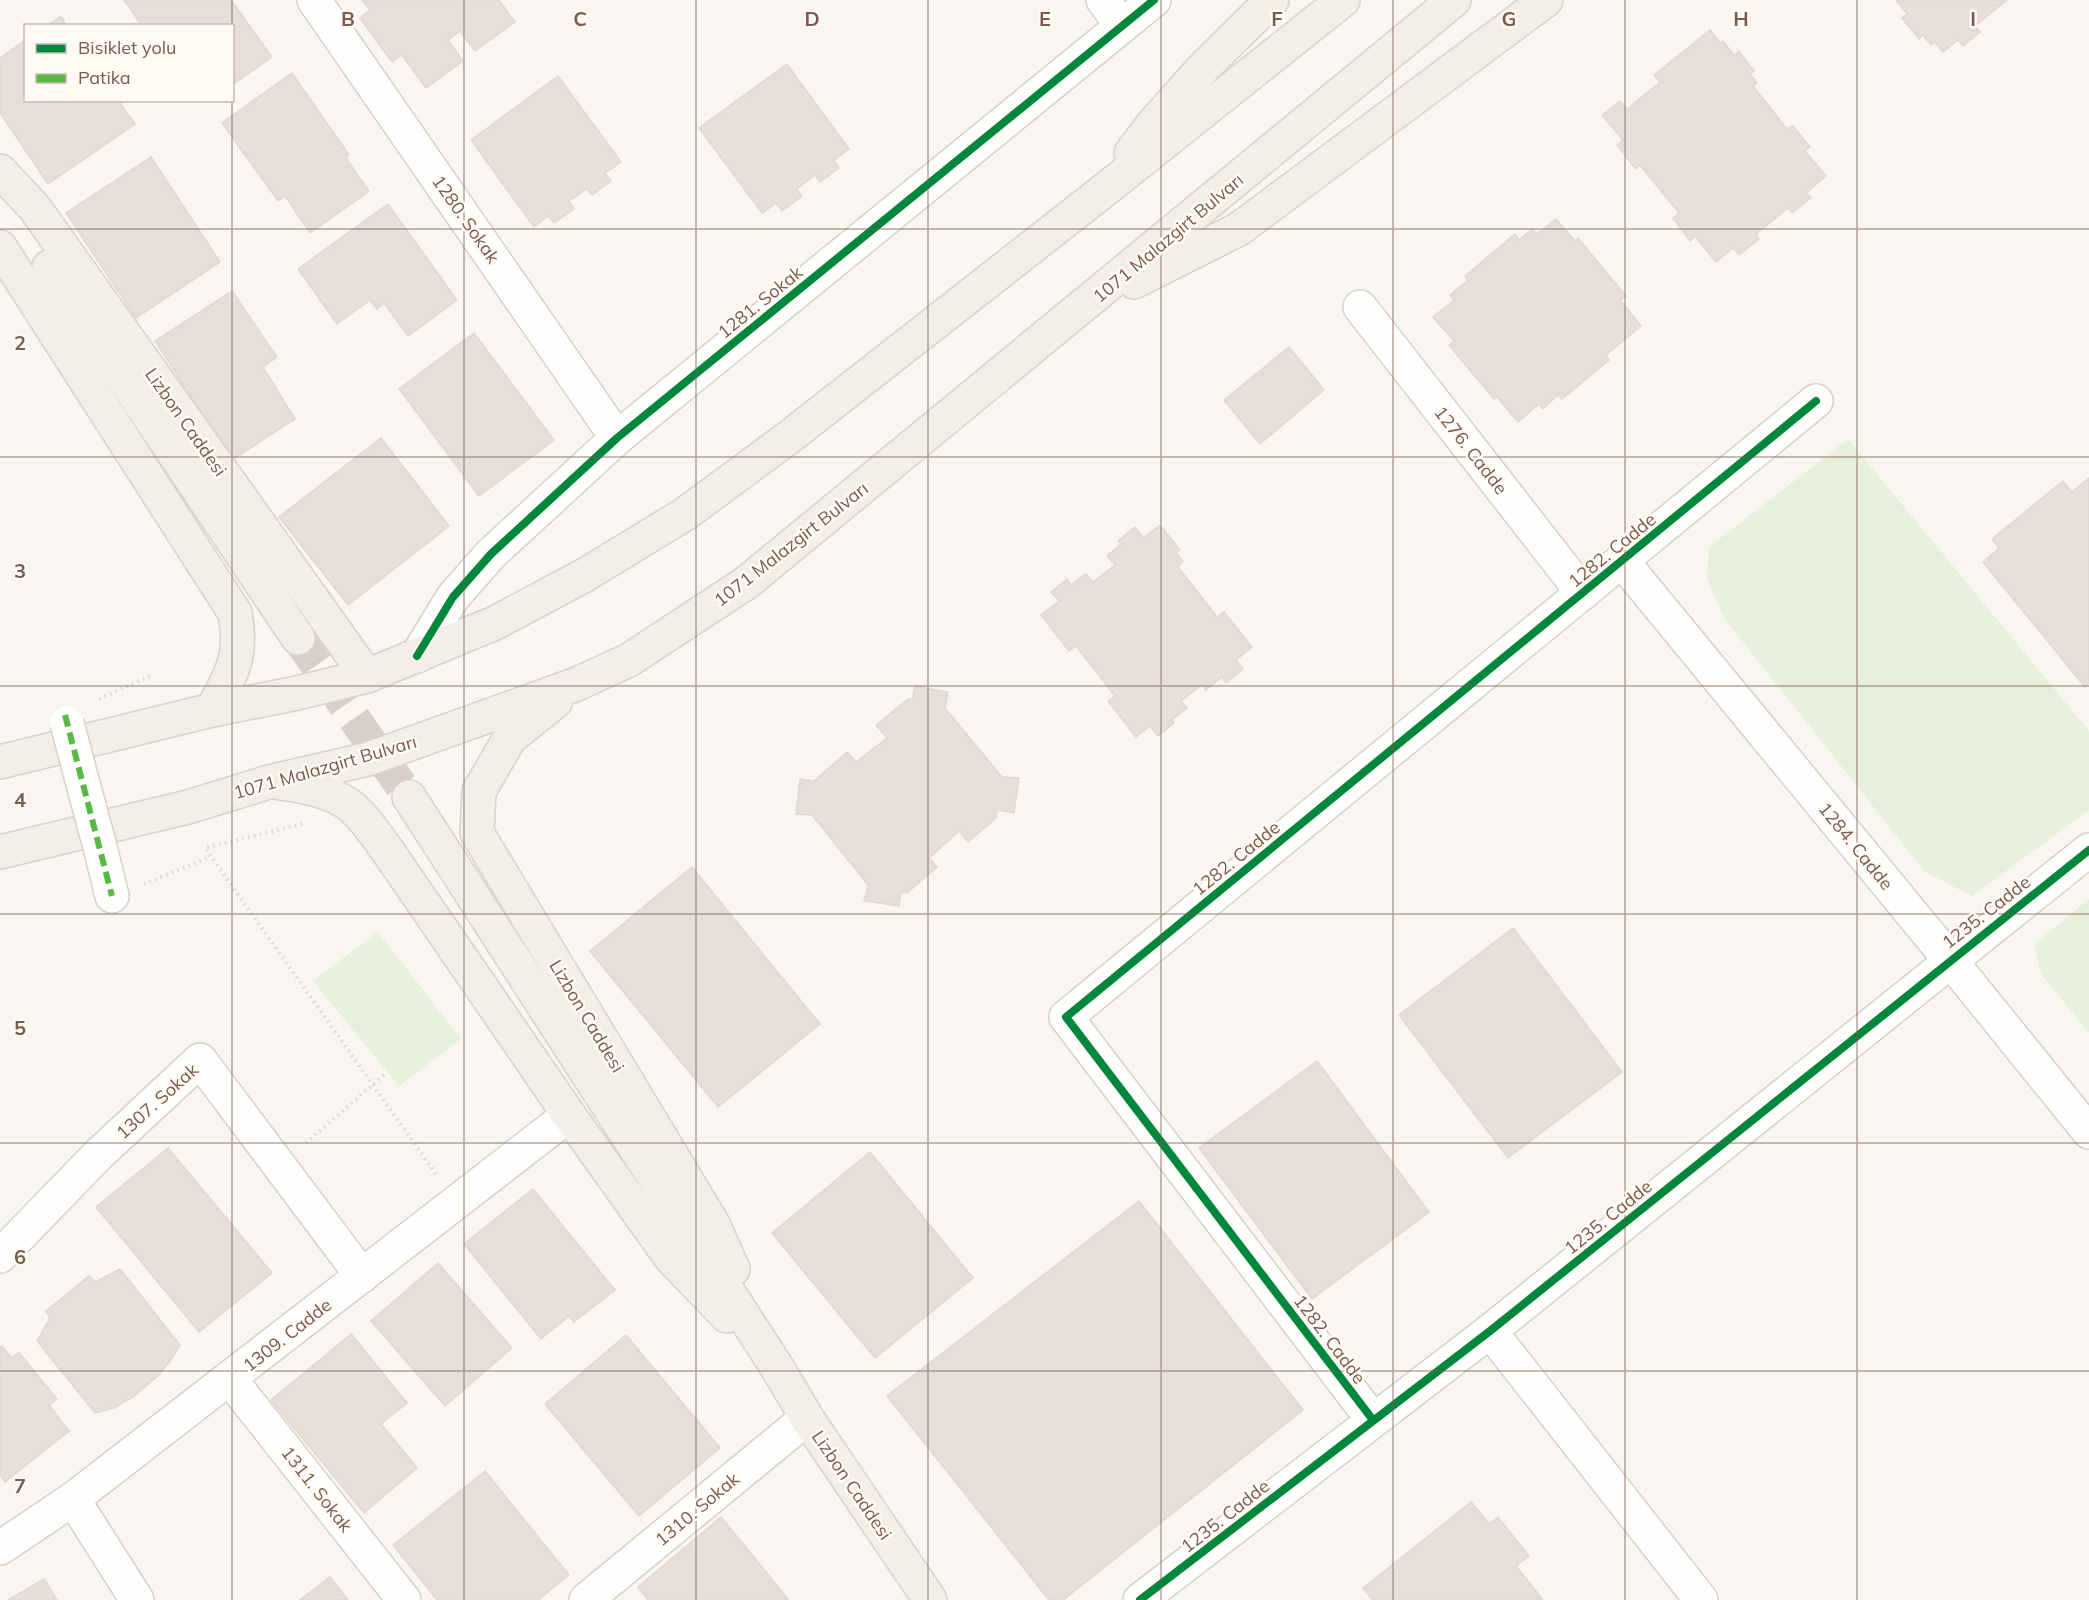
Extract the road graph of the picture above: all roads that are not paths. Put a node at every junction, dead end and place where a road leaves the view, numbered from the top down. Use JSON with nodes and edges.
{"nodes":[{"id":1,"x":314,"y":0,"type":"edge"},
{"id":2,"x":1103,"y":0,"type":"edge"},
{"id":3,"x":1154,"y":0,"type":"edge"},
{"id":4,"x":1272,"y":0,"type":"edge"},
{"id":5,"x":1343,"y":0,"type":"edge"},
{"id":6,"x":1454,"y":0,"type":"edge"},
{"id":7,"x":1546,"y":0,"type":"edge"},
{"id":8,"x":1122,"y":26,"type":"junction"},
{"id":9,"x":0,"y":171,"type":"edge"},
{"id":10,"x":1102,"y":192,"type":"junction"},
{"id":11,"x":0,"y":193,"type":"edge"},
{"id":12,"x":0,"y":247,"type":"edge"},
{"id":13,"x":1360,"y":307,"type":"dead end"},
{"id":14,"x":1082,"y":309,"type":"junction"},
{"id":15,"x":1816,"y":401,"type":"dead end"},
{"id":16,"x":617,"y":438,"type":"junction"},
{"id":17,"x":1622,"y":561,"type":"junction"},
{"id":18,"x":1583,"y":593,"type":"junction"},
{"id":19,"x":298,"y":638,"type":"tunnel mouth"},
{"id":20,"x":417,"y":656,"type":"junction"},
{"id":21,"x":367,"y":676,"type":"junction"},
{"id":22,"x":577,"y":684,"type":"junction"},
{"id":23,"x":212,"y":710,"type":"junction"},
{"id":24,"x":65,"y":715,"type":"road end"},
{"id":25,"x":0,"y":762,"type":"edge"},
{"id":26,"x":269,"y":782,"type":"junction"},
{"id":27,"x":409,"y":797,"type":"tunnel mouth"},
{"id":28,"x":2089,"y":850,"type":"edge"},
{"id":29,"x":0,"y":852,"type":"edge"},
{"id":30,"x":112,"y":896,"type":"road end"},
{"id":31,"x":1950,"y":960,"type":"junction"},
{"id":32,"x":569,"y":1115,"type":"junction"},
{"id":33,"x":2089,"y":1132,"type":"edge"},
{"id":34,"x":0,"y":1256,"type":"edge"},
{"id":35,"x":362,"y":1276,"type":"junction"},
{"id":36,"x":1490,"y":1331,"type":"junction"},
{"id":37,"x":778,"y":1369,"type":"junction"},
{"id":38,"x":230,"y":1379,"type":"junction"},
{"id":39,"x":807,"y":1418,"type":"junction"},
{"id":40,"x":1373,"y":1420,"type":"junction"},
{"id":41,"x":73,"y":1499,"type":"junction"},
{"id":42,"x":0,"y":1548,"type":"edge"},
{"id":43,"x":138,"y":1600,"type":"edge"},
{"id":44,"x":404,"y":1600,"type":"edge"},
{"id":45,"x":586,"y":1600,"type":"edge"},
{"id":46,"x":930,"y":1600,"type":"edge"},
{"id":47,"x":1140,"y":1600,"type":"edge"},
{"id":48,"x":1701,"y":1600,"type":"edge"}],
"edges":[{"from":1,"to":16,"type":"street","name":"1280. Sokak"},
{"from":2,"to":8,"type":"street"},
{"from":3,"to":8,"type":"street","name":"1281. Sokak"},
{"from":4,"to":10,"type":"main road"},
{"from":5,"to":10,"type":"main road"},
{"from":6,"to":14,"type":"main road","name":"1071 Malazgirt Bulvarı"},
{"from":7,"to":14,"type":"main road"},
{"from":8,"to":16,"type":"street","name":"1281. Sokak"},
{"from":9,"to":21,"type":"main road","name":"Lizbon Caddesi"},
{"from":10,"to":20,"type":"main road"},
{"from":11,"to":19,"type":"main road","name":"Lizbon Caddesi"},
{"from":12,"to":23,"type":"main road"},
{"from":13,"to":18,"type":"street","name":"1276. Cadde"},
{"from":14,"to":22,"type":"main road","name":"1071 Malazgirt Bulvarı"},
{"from":15,"to":17,"type":"street","name":"1282. Cadde"},
{"from":16,"to":20,"type":"street","name":"1281. Sokak"},
{"from":17,"to":18,"type":"street","name":"1282. Cadde"},
{"from":17,"to":31,"type":"street","name":"1284. Cadde"},
{"from":18,"to":40,"type":"street","name":"1282. Cadde"},
{"from":20,"to":21,"type":"main road"},
{"from":21,"to":23,"type":"main road"},
{"from":22,"to":26,"type":"main road","name":"1071 Malazgirt Bulvarı"},
{"from":22,"to":37,"type":"main road","name":"Lizbon Caddesi"},
{"from":23,"to":25,"type":"main road"},
{"from":24,"to":30,"type":"street","bridge":true},
{"from":26,"to":29,"type":"main road","name":"1071 Malazgirt Bulvarı"},
{"from":26,"to":32,"type":"main road","name":"Lizbon Caddesi"},
{"from":27,"to":37,"type":"main road","name":"Lizbon Caddesi"},
{"from":28,"to":31,"type":"street","name":"1235. Cadde"},
{"from":31,"to":33,"type":"street","name":"1284. Cadde"},
{"from":31,"to":36,"type":"street","name":"1235. Cadde"},
{"from":32,"to":35,"type":"street","name":"1309. Cadde"},
{"from":32,"to":37,"type":"main road","name":"Lizbon Caddesi"},
{"from":34,"to":35,"type":"street","name":"1307. Sokak"},
{"from":35,"to":38,"type":"street","name":"1309. Cadde"},
{"from":36,"to":40,"type":"street","name":"1235. Cadde"},
{"from":36,"to":48,"type":"street"},
{"from":37,"to":39,"type":"main road","name":"Lizbon Caddesi"},
{"from":38,"to":41,"type":"street","name":"1309. Cadde"},
{"from":38,"to":44,"type":"street","name":"1311. Sokak"},
{"from":39,"to":45,"type":"street","name":"1310. Sokak"},
{"from":39,"to":46,"type":"main road","name":"Lizbon Caddesi"},
{"from":40,"to":47,"type":"street","name":"1235. Cadde"},
{"from":41,"to":42,"type":"street","name":"1309. Cadde"},
{"from":41,"to":43,"type":"street"}]}
